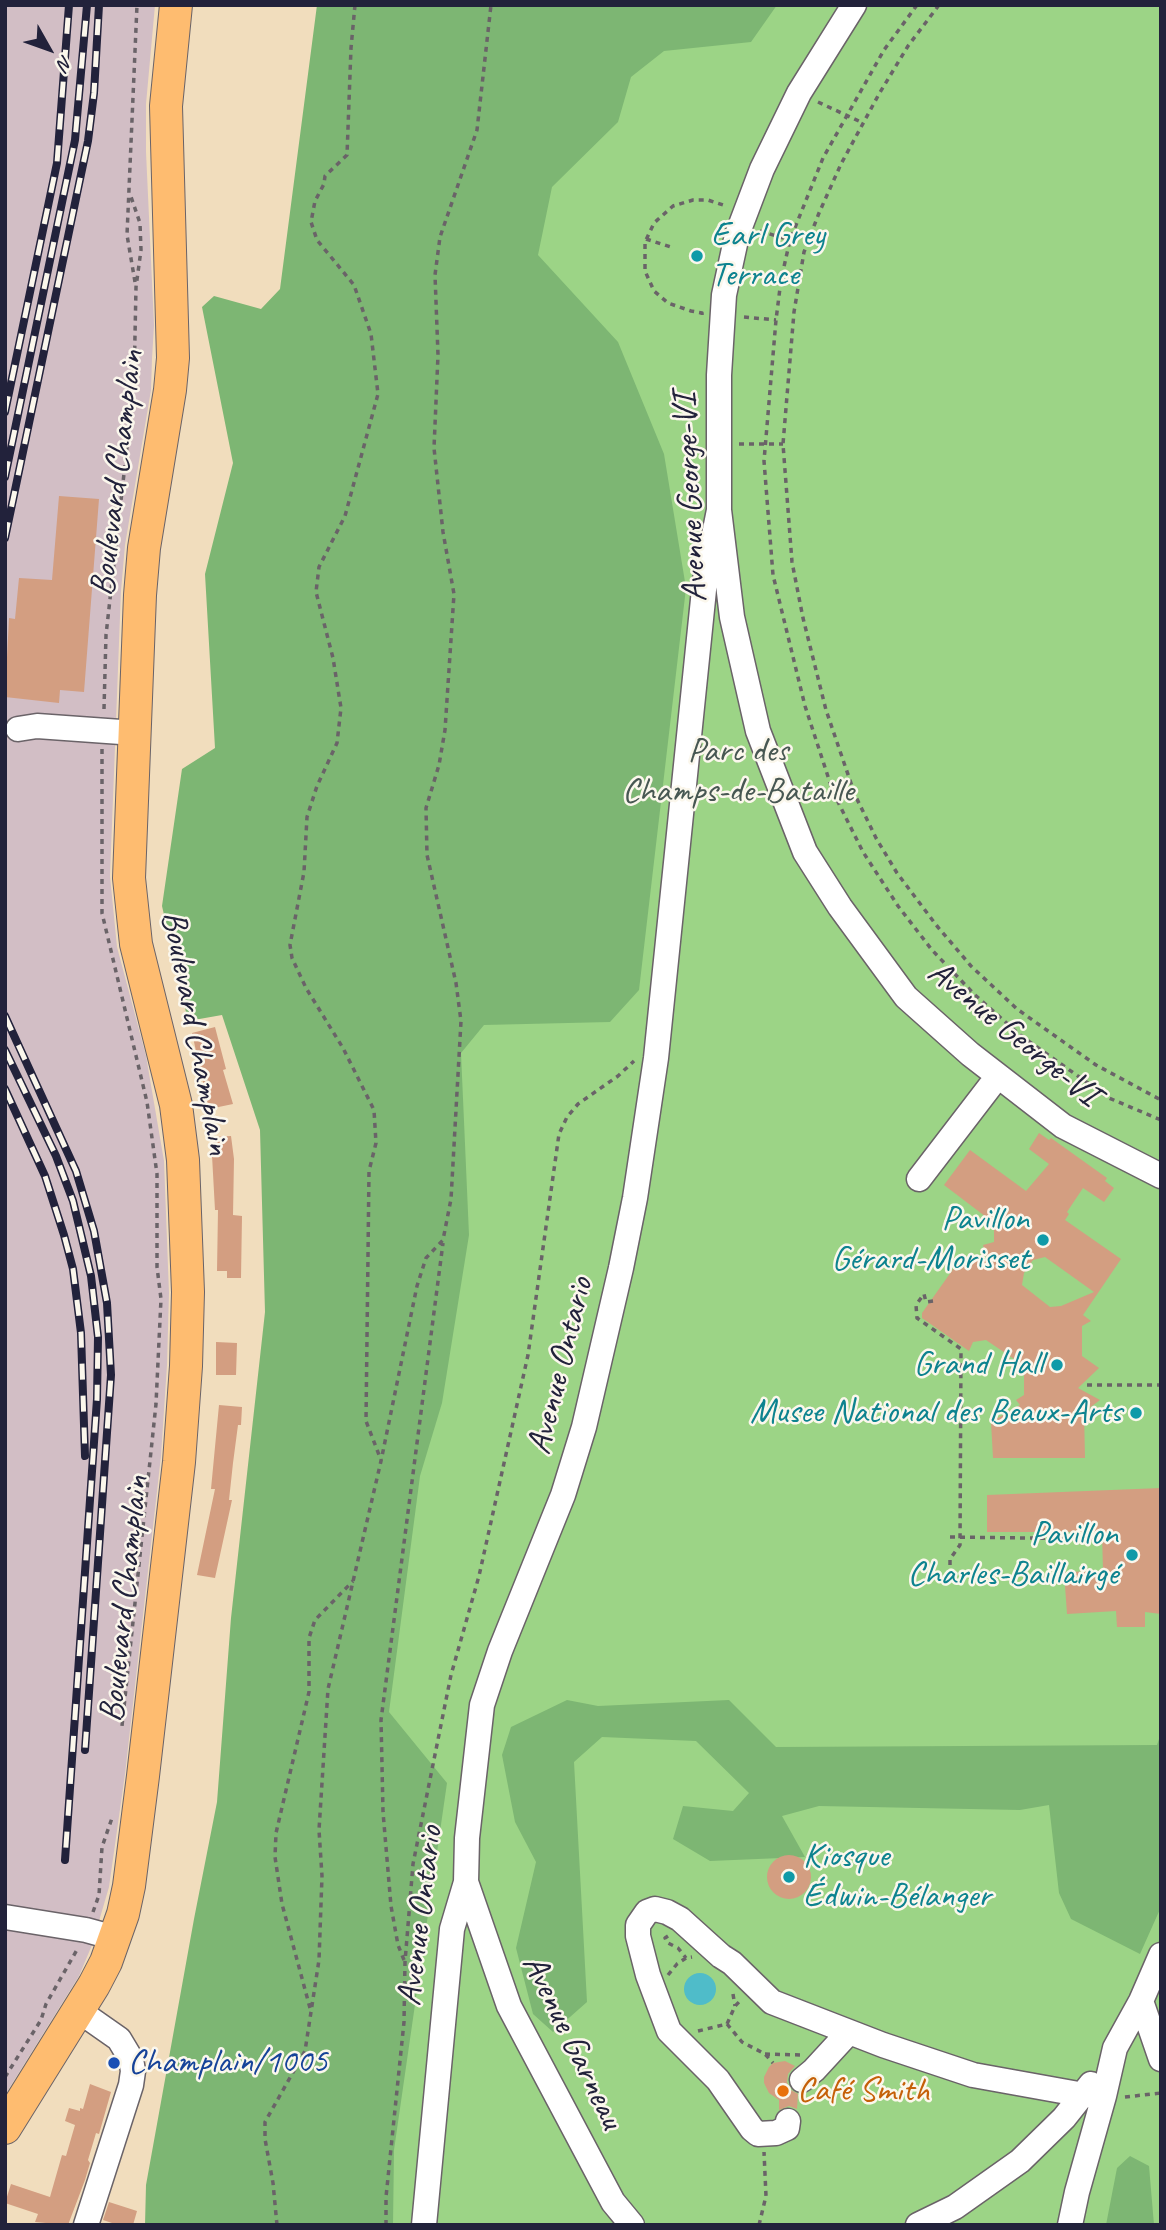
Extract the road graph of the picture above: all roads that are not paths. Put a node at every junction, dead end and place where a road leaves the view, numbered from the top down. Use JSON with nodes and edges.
{"nodes":[{"id":1,"x":176,"y":5,"type":"edge"},
{"id":2,"x":854,"y":5,"type":"edge"},
{"id":3,"x":719,"y":510,"type":"junction"},
{"id":4,"x":732,"y":617,"type":"junction"},
{"id":5,"x":701,"y":620,"type":"junction"},
{"id":6,"x":18,"y":729,"type":"dead end"},
{"id":7,"x":135,"y":733,"type":"junction"},
{"id":8,"x":998,"y":1076,"type":"junction"},
{"id":9,"x":1161,"y":1176,"type":"edge"},
{"id":10,"x":919,"y":1179,"type":"dead end"},
{"id":11,"x":466,"y":1882,"type":"junction"},
{"id":12,"x":5,"y":1917,"type":"edge"},
{"id":13,"x":101,"y":1934,"type":"junction"},
{"id":14,"x":1161,"y":1955,"type":"edge"},
{"id":15,"x":1141,"y":2001,"type":"junction"},
{"id":16,"x":79,"y":2011,"type":"junction"},
{"id":17,"x":849,"y":2032,"type":"junction"},
{"id":18,"x":1161,"y":2059,"type":"edge"},
{"id":19,"x":802,"y":2080,"type":"dead end"},
{"id":20,"x":1094,"y":2096,"type":"junction"},
{"id":21,"x":788,"y":2122,"type":"dead end"},
{"id":22,"x":5,"y":2128,"type":"edge"},
{"id":23,"x":86,"y":2225,"type":"edge"},
{"id":24,"x":424,"y":2225,"type":"edge"},
{"id":25,"x":632,"y":2225,"type":"edge"},
{"id":26,"x":918,"y":2225,"type":"edge"},
{"id":27,"x":1070,"y":2225,"type":"edge"}],
"edges":[{"from":1,"to":7,"type":"main road","name":"Boulevard Champlain"},
{"from":2,"to":3,"type":"street","name":"Avenue George-VI"},
{"from":3,"to":4,"type":"street","name":"Avenue George-VI"},
{"from":3,"to":5,"type":"street","name":"Avenue Ontario"},
{"from":4,"to":5,"type":"street"},
{"from":4,"to":8,"type":"street","name":"Avenue George-VI"},
{"from":5,"to":11,"type":"street","name":"Avenue Ontario"},
{"from":6,"to":7,"type":"street"},
{"from":7,"to":13,"type":"main road","name":"Boulevard Champlain"},
{"from":8,"to":9,"type":"street","name":"Avenue George-VI"},
{"from":8,"to":10,"type":"street"},
{"from":11,"to":24,"type":"street","name":"Avenue Ontario"},
{"from":11,"to":25,"type":"street","name":"Avenue Garneau"},
{"from":12,"to":13,"type":"street"},
{"from":13,"to":16,"type":"main road","name":"Boulevard Champlain"},
{"from":14,"to":15,"type":"street"},
{"from":15,"to":18,"type":"street"},
{"from":15,"to":20,"type":"street"},
{"from":16,"to":22,"type":"main road","name":"Boulevard Champlain"},
{"from":16,"to":23,"type":"street"},
{"from":17,"to":19,"type":"street"},
{"from":17,"to":20,"type":"street"},
{"from":17,"to":21,"type":"street"},
{"from":20,"to":26,"type":"street"},
{"from":20,"to":27,"type":"street"}]}
